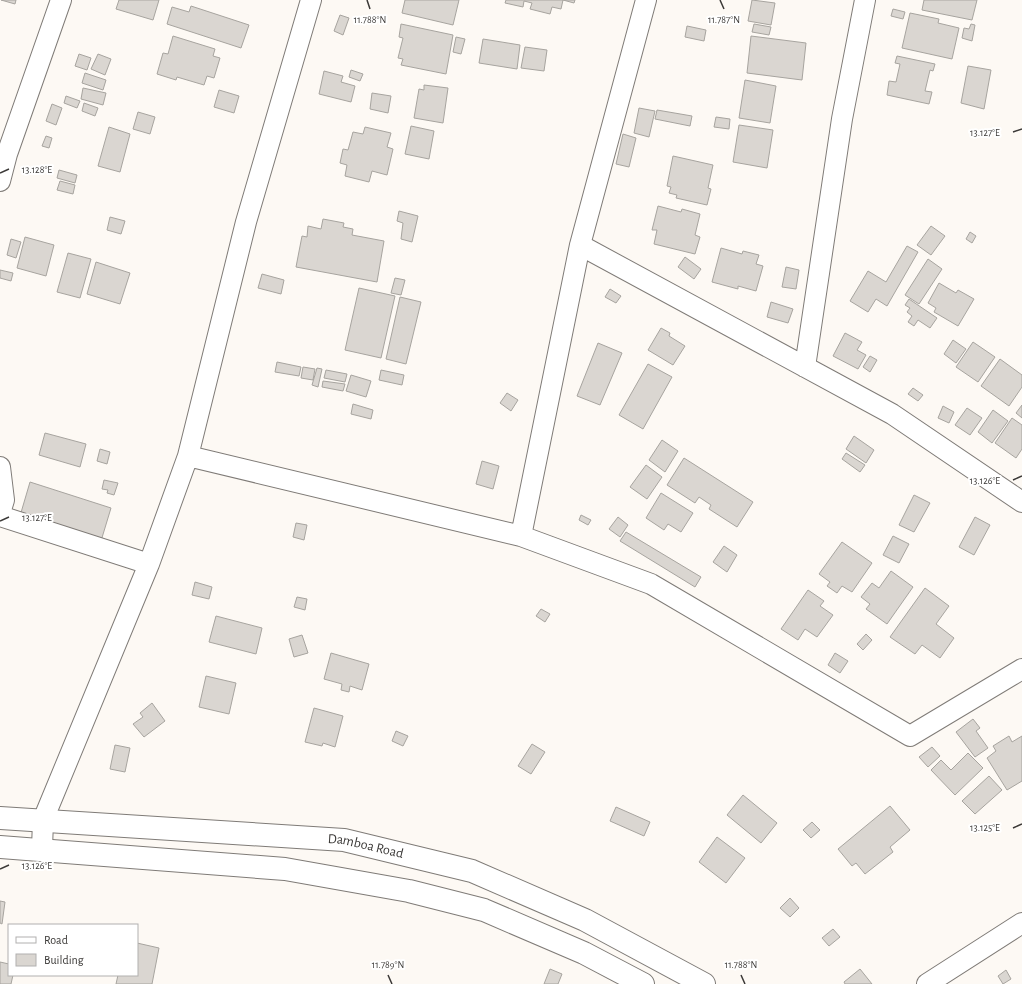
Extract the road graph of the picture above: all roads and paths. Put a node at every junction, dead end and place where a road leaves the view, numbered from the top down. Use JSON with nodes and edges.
{"nodes":[{"id":1,"x":61,"y":0,"type":"edge"},
{"id":2,"x":311,"y":0,"type":"edge"},
{"id":3,"x":646,"y":0,"type":"edge"},
{"id":4,"x":865,"y":0,"type":"edge"},
{"id":5,"x":0,"y":182,"type":"edge"},
{"id":6,"x":580,"y":245,"type":"junction"},
{"id":7,"x":804,"y":366,"type":"junction"},
{"id":8,"x":188,"y":456,"type":"junction"},
{"id":9,"x":0,"y":467,"type":"edge"},
{"id":10,"x":1022,"y":502,"type":"edge"},
{"id":11,"x":0,"y":512,"type":"edge"},
{"id":12,"x":0,"y":516,"type":"edge"},
{"id":13,"x":521,"y":536,"type":"junction"},
{"id":14,"x":149,"y":564,"type":"junction"},
{"id":15,"x":1022,"y":669,"type":"edge"},
{"id":16,"x":0,"y":818,"type":"edge"},
{"id":17,"x":43,"y":820,"type":"junction"},
{"id":18,"x":0,"y":846,"type":"edge"},
{"id":19,"x":42,"y":849,"type":"junction"},
{"id":20,"x":1022,"y":923,"type":"edge"},
{"id":21,"x":701,"y":983,"type":"edge"},
{"id":22,"x":643,"y":984,"type":"edge"},
{"id":23,"x":927,"y":984,"type":"edge"}],
"edges":[{"from":1,"to":5,"type":"street"},
{"from":2,"to":8,"type":"street"},
{"from":3,"to":6,"type":"street"},
{"from":4,"to":7,"type":"street"},
{"from":6,"to":7,"type":"street"},
{"from":6,"to":13,"type":"street"},
{"from":7,"to":10,"type":"street"},
{"from":8,"to":13,"type":"street"},
{"from":8,"to":14,"type":"street"},
{"from":9,"to":11,"type":"street"},
{"from":12,"to":14,"type":"street"},
{"from":13,"to":15,"type":"street"},
{"from":14,"to":17,"type":"street"},
{"from":16,"to":17,"type":"main road","name":"Damboa Road"},
{"from":17,"to":19,"type":"street"},
{"from":17,"to":21,"type":"main road","name":"Damboa Road"},
{"from":18,"to":19,"type":"main road"},
{"from":19,"to":22,"type":"main road"},
{"from":20,"to":23,"type":"street"}]}
